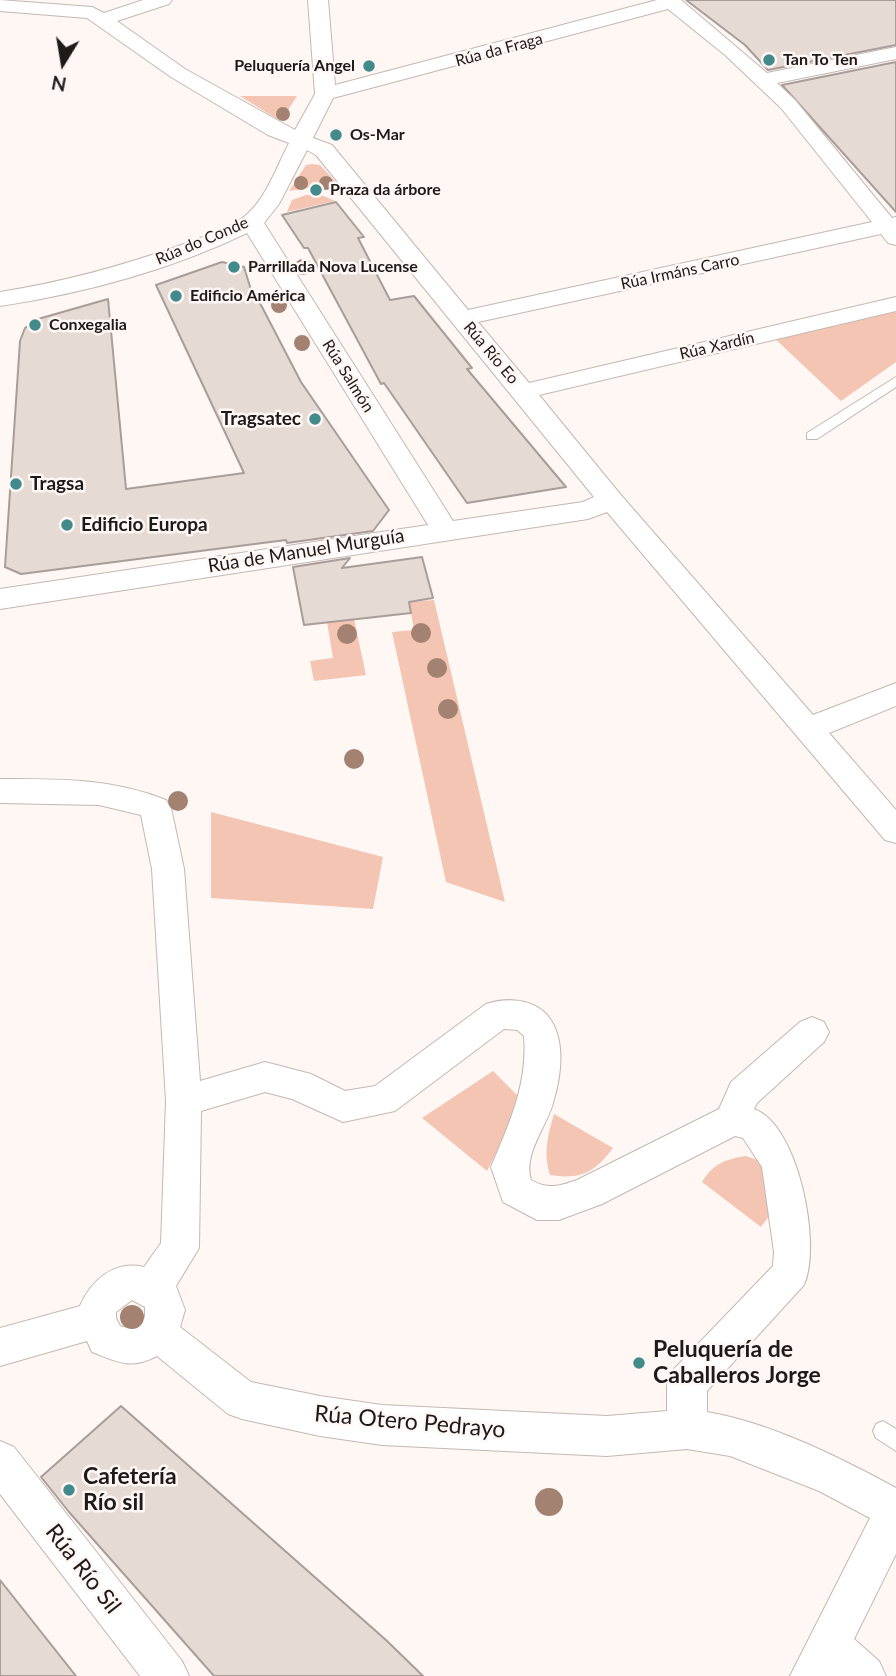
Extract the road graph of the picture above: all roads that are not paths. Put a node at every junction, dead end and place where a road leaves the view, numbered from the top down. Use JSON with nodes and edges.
{"nodes":[{"id":1,"x":162,"y":0,"type":"edge"},
{"id":2,"x":318,"y":0,"type":"edge"},
{"id":3,"x":671,"y":1,"type":"edge"},
{"id":4,"x":0,"y":5,"type":"edge"},
{"id":5,"x":102,"y":20,"type":"junction"},
{"id":6,"x":896,"y":53,"type":"edge"},
{"id":7,"x":774,"y":77,"type":"dead end"},
{"id":8,"x":325,"y":94,"type":"junction"},
{"id":9,"x":303,"y":141,"type":"junction"},
{"id":10,"x":252,"y":222,"type":"junction"},
{"id":11,"x":893,"y":229,"type":"edge"},
{"id":12,"x":0,"y":299,"type":"edge"},
{"id":13,"x":896,"y":304,"type":"edge"},
{"id":14,"x":463,"y":318,"type":"junction"},
{"id":15,"x":896,"y":381,"type":"edge"},
{"id":16,"x":538,"y":388,"type":"dead end"},
{"id":17,"x":812,"y":436,"type":"dead end"},
{"id":18,"x":611,"y":500,"type":"junction"},
{"id":19,"x":444,"y":529,"type":"junction"},
{"id":20,"x":0,"y":599,"type":"edge"},
{"id":21,"x":896,"y":694,"type":"edge"},
{"id":22,"x":808,"y":729,"type":"junction"},
{"id":23,"x":0,"y":791,"type":"edge"},
{"id":24,"x":896,"y":831,"type":"edge"},
{"id":25,"x":812,"y":1032,"type":"dead end"},
{"id":26,"x":184,"y":1101,"type":"junction"},
{"id":27,"x":732,"y":1120,"type":"junction"},
{"id":28,"x":153,"y":1287,"type":"junction"},
{"id":29,"x":96,"y":1320,"type":"junction"},
{"id":30,"x":158,"y":1333,"type":"junction"},
{"id":31,"x":0,"y":1347,"type":"edge"},
{"id":32,"x":687,"y":1429,"type":"junction"},
{"id":33,"x":0,"y":1461,"type":"edge"},
{"id":34,"x":896,"y":1510,"type":"edge"},
{"id":35,"x":820,"y":1661,"type":"edge"},
{"id":36,"x":167,"y":1676,"type":"edge"},
{"id":37,"x":864,"y":1676,"type":"edge"}],
"edges":[{"from":1,"to":5,"type":"street"},
{"from":2,"to":8,"type":"street","name":"Rúa do Conde"},
{"from":3,"to":8,"type":"street","name":"Rúa da Fraga"},
{"from":3,"to":11,"type":"street"},
{"from":4,"to":5,"type":"street","name":"Rúa Río Eo"},
{"from":5,"to":9,"type":"street","name":"Rúa Río Eo"},
{"from":6,"to":7,"type":"street"},
{"from":8,"to":9,"type":"street","name":"Rúa do Conde"},
{"from":9,"to":10,"type":"street","name":"Rúa do Conde"},
{"from":9,"to":14,"type":"street","name":"Rúa Río Eo"},
{"from":10,"to":12,"type":"street","name":"Rúa do Conde"},
{"from":10,"to":19,"type":"street","name":"Rúa Salmón"},
{"from":11,"to":14,"type":"street","name":"Rúa Irmáns Carro"},
{"from":13,"to":16,"type":"street","name":"Rúa Xardín"},
{"from":14,"to":18,"type":"street","name":"Rúa Río Eo"},
{"from":15,"to":17,"type":"lane"},
{"from":18,"to":19,"type":"street","name":"Rúa de Manuel Murguía"},
{"from":18,"to":22,"type":"street","name":"Rúa Río Eo"},
{"from":19,"to":20,"type":"street","name":"Rúa de Manuel Murguía"},
{"from":21,"to":22,"type":"street"},
{"from":22,"to":24,"type":"street","name":"Rúa Río Eo"},
{"from":23,"to":26,"type":"street"},
{"from":25,"to":27,"type":"street"},
{"from":26,"to":27,"type":"street"},
{"from":26,"to":28,"type":"street"},
{"from":27,"to":32,"type":"street"},
{"from":28,"to":29,"type":"street"},
{"from":28,"to":30,"type":"street"},
{"from":29,"to":30,"type":"street"},
{"from":29,"to":31,"type":"street"},
{"from":30,"to":32,"type":"street","name":"Rúa Otero Pedrayo"},
{"from":32,"to":34,"type":"street","name":"Rúa Otero Pedrayo"},
{"from":33,"to":36,"type":"street","name":"Rúa Río Sil"},
{"from":34,"to":35,"type":"street","name":"Rúa Otero Pedrayo"},
{"from":35,"to":37,"type":"street"}]}
